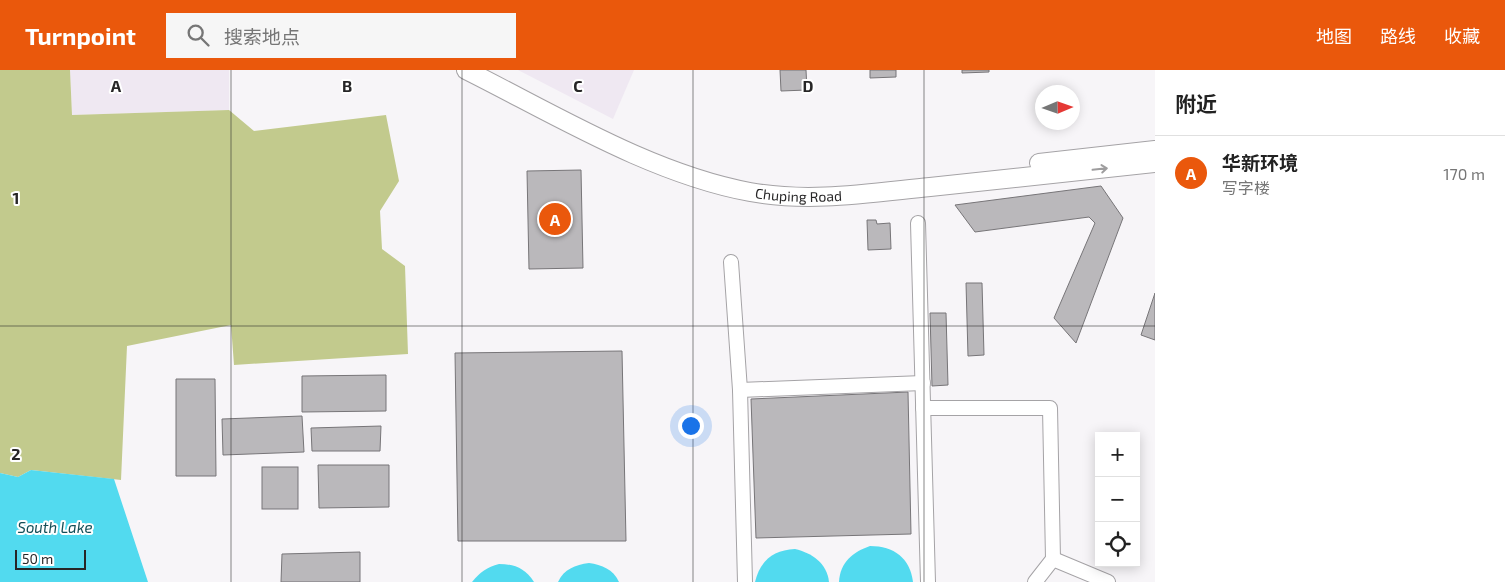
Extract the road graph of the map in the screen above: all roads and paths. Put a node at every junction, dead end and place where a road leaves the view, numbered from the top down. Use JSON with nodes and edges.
{"nodes":[{"id":1,"x":466,"y":70,"type":"edge"},
{"id":2,"x":489,"y":70,"type":"edge"},
{"id":3,"x":1155,"y":150,"type":"edge"},
{"id":4,"x":1155,"y":163,"type":"edge"},
{"id":5,"x":918,"y":223,"type":"dead end"},
{"id":6,"x":731,"y":262,"type":"dead end"},
{"id":7,"x":923,"y":383,"type":"junction"},
{"id":8,"x":740,"y":390,"type":"junction"},
{"id":9,"x":923,"y":408,"type":"junction"},
{"id":10,"x":1053,"y":559,"type":"junction"},
{"id":11,"x":745,"y":582,"type":"edge"},
{"id":12,"x":928,"y":582,"type":"edge"},
{"id":13,"x":1035,"y":582,"type":"edge"},
{"id":14,"x":1108,"y":582,"type":"edge"}],
"edges":[{"from":1,"to":4,"type":"main road","name":"Chuping Road","one_way":true},
{"from":2,"to":3,"type":"main road","name":"Chuping Road"},
{"from":5,"to":7,"type":"street"},
{"from":6,"to":8,"type":"street"},
{"from":7,"to":8,"type":"street"},
{"from":7,"to":9,"type":"street"},
{"from":8,"to":11,"type":"street"},
{"from":9,"to":10,"type":"street"},
{"from":9,"to":12,"type":"street"},
{"from":10,"to":13,"type":"street"},
{"from":10,"to":14,"type":"street"}]}
